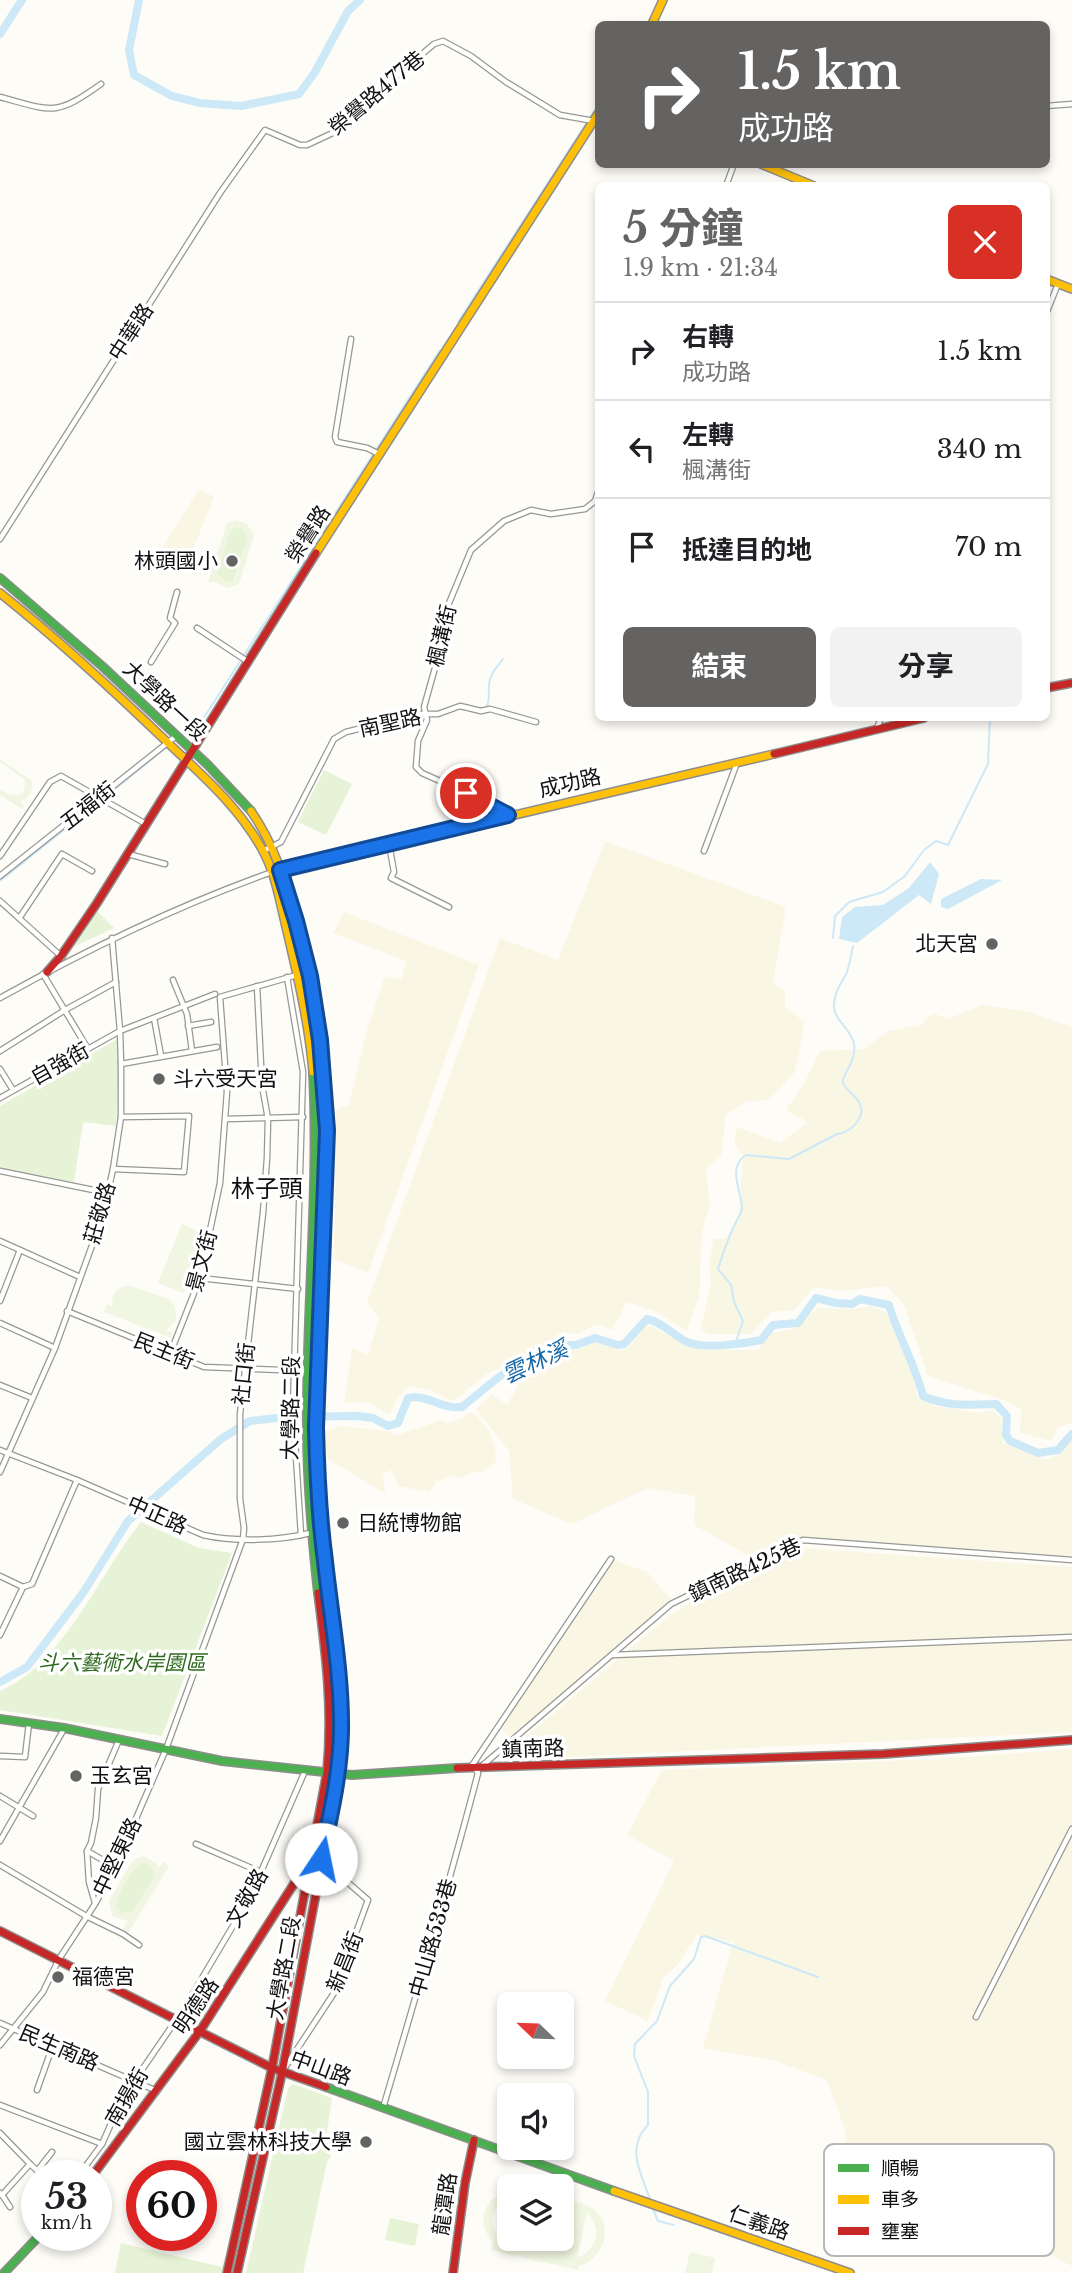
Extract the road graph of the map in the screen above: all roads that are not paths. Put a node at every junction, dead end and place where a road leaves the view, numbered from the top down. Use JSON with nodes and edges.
{"nodes":[{"id":1,"x":663,"y":0,"type":"edge"},
{"id":2,"x":654,"y":21,"type":"edge"},
{"id":3,"x":101,"y":84,"type":"dead end"},
{"id":4,"x":0,"y":97,"type":"edge"},
{"id":5,"x":1072,"y":104,"type":"edge"},
{"id":6,"x":1050,"y":106,"type":"edge"},
{"id":7,"x":595,"y":117,"type":"edge"},
{"id":8,"x":595,"y":119,"type":"edge"},
{"id":9,"x":267,"y":130,"type":"joint"},
{"id":10,"x":771,"y":168,"type":"edge"},
{"id":11,"x":804,"y":182,"type":"edge"},
{"id":12,"x":1050,"y":281,"type":"edge"},
{"id":13,"x":1059,"y":284,"type":"junction"},
{"id":14,"x":1072,"y":289,"type":"edge"},
{"id":15,"x":1050,"y":305,"type":"edge"},
{"id":16,"x":351,"y":339,"type":"dead end"},
{"id":17,"x":379,"y":454,"type":"junction"},
{"id":18,"x":595,"y":500,"type":"edge"},
{"id":19,"x":0,"y":539,"type":"edge"},
{"id":20,"x":0,"y":578,"type":"edge"},
{"id":21,"x":177,"y":592,"type":"dead end"},
{"id":22,"x":0,"y":593,"type":"edge"},
{"id":23,"x":197,"y":628,"type":"dead end"},
{"id":24,"x":247,"y":661,"type":"junction"},
{"id":25,"x":151,"y":662,"type":"dead end"},
{"id":26,"x":1072,"y":682,"type":"edge"},
{"id":27,"x":1050,"y":687,"type":"edge"},
{"id":28,"x":427,"y":714,"type":"junction"},
{"id":29,"x":880,"y":721,"type":"edge"},
{"id":30,"x":910,"y":721,"type":"edge"},
{"id":31,"x":536,"y":722,"type":"dead end"},
{"id":32,"x":877,"y":728,"type":"junction"},
{"id":33,"x":176,"y":736,"type":"junction"},
{"id":34,"x":167,"y":743,"type":"junction"},
{"id":35,"x":192,"y":750,"type":"junction"},
{"id":36,"x":186,"y":760,"type":"junction"},
{"id":37,"x":737,"y":762,"type":"junction"},
{"id":38,"x":100,"y":797,"type":"junction"},
{"id":39,"x":508,"y":815,"type":"junction"},
{"id":40,"x":146,"y":824,"type":"junction"},
{"id":41,"x":389,"y":845,"type":"junction"},
{"id":42,"x":272,"y":846,"type":"junction"},
{"id":43,"x":263,"y":850,"type":"junction"},
{"id":44,"x":704,"y":851,"type":"dead end"},
{"id":45,"x":128,"y":854,"type":"junction"},
{"id":46,"x":0,"y":856,"type":"edge"},
{"id":47,"x":165,"y":864,"type":"dead end"},
{"id":48,"x":92,"y":871,"type":"dead end"},
{"id":49,"x":276,"y":871,"type":"junction"},
{"id":50,"x":0,"y":876,"type":"edge"},
{"id":51,"x":0,"y":901,"type":"edge"},
{"id":52,"x":449,"y":907,"type":"dead end"},
{"id":53,"x":20,"y":918,"type":"junction"},
{"id":54,"x":112,"y":938,"type":"junction"},
{"id":55,"x":63,"y":959,"type":"junction"},
{"id":56,"x":45,"y":973,"type":"junction"},
{"id":57,"x":297,"y":975,"type":"junction"},
{"id":58,"x":288,"y":977,"type":"junction"},
{"id":59,"x":173,"y":980,"type":"dead end"},
{"id":60,"x":116,"y":982,"type":"junction"},
{"id":61,"x":257,"y":986,"type":"junction"},
{"id":62,"x":217,"y":996,"type":"junction"},
{"id":63,"x":0,"y":999,"type":"edge"},
{"id":64,"x":184,"y":1006,"type":"junction"},
{"id":65,"x":65,"y":1010,"type":"junction"},
{"id":66,"x":154,"y":1018,"type":"junction"},
{"id":67,"x":211,"y":1021,"type":"dead end"},
{"id":68,"x":188,"y":1026,"type":"junction"},
{"id":69,"x":120,"y":1031,"type":"junction"},
{"id":70,"x":217,"y":1047,"type":"dead end"},
{"id":71,"x":88,"y":1049,"type":"junction"},
{"id":72,"x":0,"y":1051,"type":"edge"},
{"id":73,"x":192,"y":1051,"type":"junction"},
{"id":74,"x":161,"y":1056,"type":"junction"},
{"id":75,"x":121,"y":1064,"type":"junction"},
{"id":76,"x":0,"y":1069,"type":"edge"},
{"id":77,"x":13,"y":1090,"type":"junction"},
{"id":78,"x":324,"y":1092,"type":"junction"},
{"id":79,"x":314,"y":1094,"type":"junction"},
{"id":80,"x":0,"y":1098,"type":"edge"},
{"id":81,"x":303,"y":1116,"type":"junction"},
{"id":82,"x":121,"y":1117,"type":"junction"},
{"id":83,"x":226,"y":1119,"type":"junction"},
{"id":84,"x":268,"y":1119,"type":"junction"},
{"id":85,"x":113,"y":1169,"type":"junction"},
{"id":86,"x":0,"y":1171,"type":"edge"},
{"id":87,"x":108,"y":1193,"type":"junction"},
{"id":88,"x":0,"y":1241,"type":"edge"},
{"id":89,"x":21,"y":1250,"type":"junction"},
{"id":90,"x":80,"y":1277,"type":"junction"},
{"id":91,"x":200,"y":1278,"type":"junction"},
{"id":92,"x":254,"y":1285,"type":"junction"},
{"id":93,"x":298,"y":1289,"type":"junction"},
{"id":94,"x":0,"y":1301,"type":"edge"},
{"id":95,"x":67,"y":1311,"type":"junction"},
{"id":96,"x":311,"y":1313,"type":"junction"},
{"id":97,"x":321,"y":1314,"type":"junction"},
{"id":98,"x":0,"y":1323,"type":"edge"},
{"id":99,"x":55,"y":1348,"type":"junction"},
{"id":100,"x":170,"y":1354,"type":"junction"},
{"id":101,"x":244,"y":1369,"type":"junction"},
{"id":102,"x":295,"y":1371,"type":"junction"},
{"id":103,"x":309,"y":1371,"type":"junction"},
{"id":104,"x":0,"y":1385,"type":"edge"},
{"id":105,"x":32,"y":1398,"type":"junction"},
{"id":106,"x":0,"y":1450,"type":"edge"},
{"id":107,"x":9,"y":1454,"type":"junction"},
{"id":108,"x":0,"y":1472,"type":"edge"},
{"id":109,"x":77,"y":1480,"type":"junction"},
{"id":110,"x":321,"y":1532,"type":"junction"},
{"id":111,"x":311,"y":1533,"type":"junction"},
{"id":112,"x":301,"y":1535,"type":"junction"},
{"id":113,"x":243,"y":1539,"type":"junction"},
{"id":114,"x":611,"y":1559,"type":"dead end"},
{"id":115,"x":1072,"y":1560,"type":"edge"},
{"id":116,"x":0,"y":1576,"type":"edge"},
{"id":117,"x":23,"y":1587,"type":"junction"},
{"id":118,"x":2,"y":1628,"type":"edge"},
{"id":119,"x":0,"y":1635,"type":"edge"},
{"id":120,"x":1072,"y":1637,"type":"edge"},
{"id":121,"x":612,"y":1655,"type":"junction"},
{"id":122,"x":330,"y":1691,"type":"junction"},
{"id":123,"x":340,"y":1692,"type":"junction"},
{"id":124,"x":0,"y":1719,"type":"edge"},
{"id":125,"x":29,"y":1723,"type":"junction"},
{"id":126,"x":64,"y":1728,"type":"junction"},
{"id":127,"x":120,"y":1739,"type":"junction"},
{"id":128,"x":1072,"y":1740,"type":"edge"},
{"id":129,"x":166,"y":1749,"type":"junction"},
{"id":130,"x":0,"y":1756,"type":"edge"},
{"id":131,"x":475,"y":1767,"type":"junction"},
{"id":132,"x":305,"y":1770,"type":"junction"},
{"id":133,"x":327,"y":1772,"type":"junction"},
{"id":134,"x":338,"y":1773,"type":"junction"},
{"id":135,"x":0,"y":1796,"type":"edge"},
{"id":136,"x":20,"y":1809,"type":"junction"},
{"id":137,"x":33,"y":1816,"type":"dead end"},
{"id":138,"x":1072,"y":1829,"type":"edge"},
{"id":139,"x":0,"y":1841,"type":"edge"},
{"id":140,"x":196,"y":1844,"type":"dead end"},
{"id":141,"x":87,"y":1851,"type":"junction"},
{"id":142,"x":311,"y":1857,"type":"junction"},
{"id":143,"x":321,"y":1859,"type":"junction"},
{"id":144,"x":0,"y":1865,"type":"edge"},
{"id":145,"x":115,"y":1867,"type":"junction"},
{"id":146,"x":263,"y":1872,"type":"junction"},
{"id":147,"x":95,"y":1904,"type":"junction"},
{"id":148,"x":86,"y":1916,"type":"junction"},
{"id":149,"x":0,"y":1931,"type":"edge"},
{"id":150,"x":139,"y":1945,"type":"dead end"},
{"id":151,"x":59,"y":1959,"type":"junction"},
{"id":152,"x":976,"y":2017,"type":"dead end"},
{"id":153,"x":177,"y":2020,"type":"junction"},
{"id":154,"x":0,"y":2023,"type":"edge"},
{"id":155,"x":14,"y":2029,"type":"junction"},
{"id":156,"x":200,"y":2031,"type":"junction"},
{"id":157,"x":0,"y":2045,"type":"edge"},
{"id":158,"x":53,"y":2045,"type":"junction"},
{"id":159,"x":272,"y":2068,"type":"junction"},
{"id":160,"x":282,"y":2073,"type":"junction"},
{"id":161,"x":134,"y":2080,"type":"junction"},
{"id":162,"x":37,"y":2090,"type":"dead end"},
{"id":163,"x":157,"y":2091,"type":"junction"},
{"id":164,"x":0,"y":2105,"type":"edge"},
{"id":165,"x":383,"y":2108,"type":"junction"},
{"id":166,"x":0,"y":2133,"type":"edge"},
{"id":167,"x":474,"y":2140,"type":"junction"},
{"id":168,"x":102,"y":2144,"type":"junction"},
{"id":169,"x":52,"y":2152,"type":"dead end"},
{"id":170,"x":26,"y":2160,"type":"edge"},
{"id":171,"x":46,"y":2160,"type":"edge"},
{"id":172,"x":92,"y":2160,"type":"edge"},
{"id":173,"x":104,"y":2160,"type":"edge"},
{"id":174,"x":21,"y":2173,"type":"edge"},
{"id":175,"x":1,"y":2194,"type":"edge"},
{"id":176,"x":646,"y":2202,"type":"joint"},
{"id":177,"x":10,"y":2207,"type":"dead end"},
{"id":178,"x":25,"y":2251,"type":"edge"},
{"id":179,"x":4,"y":2273,"type":"edge"},
{"id":180,"x":227,"y":2273,"type":"edge"},
{"id":181,"x":237,"y":2273,"type":"edge"},
{"id":182,"x":453,"y":2273,"type":"edge"},
{"id":183,"x":850,"y":2273,"type":"edge"}],
"edges":[{"from":1,"to":2,"type":"main road"},
{"from":3,"to":4,"type":"street"},
{"from":5,"to":6,"type":"street"},
{"from":7,"to":9,"type":"street","name":"榮譽路477巷"},
{"from":8,"to":17,"type":"main road","name":"榮譽路"},
{"from":9,"to":19,"type":"street","name":"中華路"},
{"from":10,"to":11,"type":"main road"},
{"from":12,"to":13,"type":"main road"},
{"from":13,"to":14,"type":"main road"},
{"from":13,"to":15,"type":"street"},
{"from":16,"to":17,"type":"street"},
{"from":17,"to":24,"type":"main road","name":"榮譽路"},
{"from":18,"to":28,"type":"street","name":"楓溝街"},
{"from":20,"to":33,"type":"main road","name":"大學路一段"},
{"from":21,"to":25,"type":"street"},
{"from":22,"to":34,"type":"main road","name":"大學路一段"},
{"from":23,"to":24,"type":"street"},
{"from":24,"to":35,"type":"main road","name":"榮譽路"},
{"from":26,"to":27,"type":"main road"},
{"from":28,"to":31,"type":"street","name":"南聖路"},
{"from":28,"to":39,"type":"street","name":"楓溝街"},
{"from":28,"to":42,"type":"street","name":"南聖路"},
{"from":29,"to":32,"type":"street"},
{"from":30,"to":32,"type":"main road","name":"成功路"},
{"from":32,"to":37,"type":"main road","name":"成功路"},
{"from":33,"to":34,"type":"street","name":"五福街"},
{"from":33,"to":35,"type":"main road","name":"大學路一段"},
{"from":34,"to":36,"type":"main road","name":"大學路一段"},
{"from":34,"to":38,"type":"street","name":"五福街"},
{"from":35,"to":36,"type":"main road","name":"榮譽路"},
{"from":35,"to":42,"type":"main road","name":"大學路一段"},
{"from":36,"to":40,"type":"main road","name":"榮譽路"},
{"from":36,"to":43,"type":"main road","name":"大學路一段"},
{"from":37,"to":39,"type":"main road","name":"成功路"},
{"from":37,"to":44,"type":"street"},
{"from":38,"to":40,"type":"street"},
{"from":38,"to":46,"type":"street"},
{"from":38,"to":50,"type":"street","name":"五福街"},
{"from":39,"to":41,"type":"main road","name":"成功路"},
{"from":40,"to":45,"type":"main road","name":"榮譽路"},
{"from":41,"to":49,"type":"main road","name":"成功路"},
{"from":41,"to":52,"type":"street"},
{"from":42,"to":43,"type":"street","name":"南聖路"},
{"from":42,"to":49,"type":"main road","name":"大學路一段"},
{"from":43,"to":49,"type":"main road","name":"大學路一段"},
{"from":45,"to":47,"type":"street"},
{"from":45,"to":55,"type":"main road","name":"榮譽路"},
{"from":48,"to":53,"type":"street"},
{"from":49,"to":54,"type":"street","name":"成功路"},
{"from":49,"to":57,"type":"main road","name":"大學路二段"},
{"from":49,"to":78,"type":"main road","name":"大學路二段"},
{"from":51,"to":53,"type":"street"},
{"from":53,"to":55,"type":"street"},
{"from":54,"to":55,"type":"street","name":"成功路"},
{"from":54,"to":60,"type":"street","name":"莊敬路"},
{"from":55,"to":56,"type":"main road","name":"榮譽路"},
{"from":56,"to":63,"type":"street"},
{"from":56,"to":65,"type":"street"},
{"from":57,"to":58,"type":"street","name":"自強街"},
{"from":57,"to":79,"type":"main road","name":"大學路二段"},
{"from":58,"to":61,"type":"street","name":"自強街"},
{"from":58,"to":81,"type":"street","name":"大學路二段"},
{"from":59,"to":64,"type":"street"},
{"from":60,"to":65,"type":"street"},
{"from":60,"to":69,"type":"street","name":"莊敬路"},
{"from":61,"to":62,"type":"street","name":"自強街"},
{"from":61,"to":84,"type":"street","name":"社口街"},
{"from":62,"to":64,"type":"street","name":"自強街"},
{"from":62,"to":83,"type":"street","name":"景文街"},
{"from":64,"to":66,"type":"street","name":"自強街"},
{"from":64,"to":68,"type":"street"},
{"from":65,"to":71,"type":"street"},
{"from":65,"to":72,"type":"street"},
{"from":66,"to":69,"type":"street","name":"自強街"},
{"from":66,"to":74,"type":"street"},
{"from":67,"to":68,"type":"street"},
{"from":68,"to":73,"type":"street"},
{"from":69,"to":71,"type":"street","name":"自強街"},
{"from":69,"to":75,"type":"street","name":"莊敬路"},
{"from":70,"to":73,"type":"street"},
{"from":71,"to":77,"type":"street","name":"自強街"},
{"from":73,"to":74,"type":"street"},
{"from":74,"to":75,"type":"street"},
{"from":75,"to":82,"type":"street","name":"莊敬路"},
{"from":76,"to":77,"type":"street"},
{"from":77,"to":80,"type":"street","name":"自強街"},
{"from":78,"to":79,"type":"main road"},
{"from":78,"to":97,"type":"main road","name":"大學路二段"},
{"from":79,"to":96,"type":"main road","name":"大學路二段"},
{"from":81,"to":84,"type":"street"},
{"from":81,"to":93,"type":"street","name":"大學路二段"},
{"from":82,"to":85,"type":"street","name":"莊敬路"},
{"from":82,"to":85,"type":"street"},
{"from":83,"to":84,"type":"street"},
{"from":83,"to":91,"type":"street","name":"景文街"},
{"from":84,"to":92,"type":"street","name":"社口街"},
{"from":85,"to":87,"type":"street","name":"莊敬路"},
{"from":86,"to":87,"type":"street"},
{"from":87,"to":90,"type":"street","name":"莊敬路"},
{"from":88,"to":89,"type":"street"},
{"from":89,"to":90,"type":"street"},
{"from":89,"to":94,"type":"street"},
{"from":90,"to":95,"type":"street","name":"莊敬路"},
{"from":91,"to":92,"type":"street"},
{"from":91,"to":100,"type":"street","name":"景文街"},
{"from":92,"to":93,"type":"street"},
{"from":92,"to":101,"type":"street","name":"社口街"},
{"from":93,"to":102,"type":"street","name":"大學路二段"},
{"from":95,"to":99,"type":"street","name":"莊敬路"},
{"from":95,"to":100,"type":"street","name":"民主街"},
{"from":96,"to":97,"type":"main road"},
{"from":96,"to":103,"type":"main road","name":"大學路二段"},
{"from":97,"to":110,"type":"main road","name":"大學路二段"},
{"from":98,"to":99,"type":"street"},
{"from":99,"to":105,"type":"street","name":"莊敬路"},
{"from":100,"to":101,"type":"street","name":"民主街"},
{"from":101,"to":102,"type":"street","name":"民主街"},
{"from":101,"to":113,"type":"street","name":"社口街"},
{"from":102,"to":103,"type":"street","name":"民主街"},
{"from":102,"to":112,"type":"street","name":"大學路二段"},
{"from":103,"to":111,"type":"main road","name":"大學路二段"},
{"from":104,"to":105,"type":"street"},
{"from":105,"to":107,"type":"street","name":"莊敬路"},
{"from":106,"to":107,"type":"street","name":"中正路"},
{"from":107,"to":108,"type":"street","name":"莊敬路"},
{"from":107,"to":109,"type":"street","name":"中正路"},
{"from":109,"to":113,"type":"street","name":"中正路"},
{"from":109,"to":117,"type":"street"},
{"from":110,"to":111,"type":"street","name":"中正路"},
{"from":110,"to":123,"type":"main road","name":"大學路二段"},
{"from":111,"to":112,"type":"street","name":"中正路"},
{"from":111,"to":122,"type":"main road","name":"大學路二段"},
{"from":112,"to":113,"type":"street","name":"中正路"},
{"from":113,"to":129,"type":"street","name":"社口街"},
{"from":114,"to":131,"type":"street"},
{"from":115,"to":121,"type":"street","name":"鎮南路425巷"},
{"from":116,"to":117,"type":"street"},
{"from":117,"to":118,"type":"street"},
{"from":118,"to":119,"type":"street"},
{"from":120,"to":121,"type":"street"},
{"from":121,"to":131,"type":"street","name":"鎮南路425巷"},
{"from":122,"to":123,"type":"main road"},
{"from":122,"to":133,"type":"main road","name":"大學路二段"},
{"from":123,"to":134,"type":"main road","name":"大學路二段"},
{"from":124,"to":125,"type":"main road","name":"鎮南路"},
{"from":125,"to":126,"type":"main road","name":"鎮南路"},
{"from":125,"to":130,"type":"street"},
{"from":126,"to":127,"type":"main road","name":"鎮南路"},
{"from":126,"to":136,"type":"street"},
{"from":127,"to":129,"type":"main road","name":"鎮南路"},
{"from":127,"to":141,"type":"street"},
{"from":128,"to":131,"type":"main road","name":"鎮南路"},
{"from":129,"to":132,"type":"main road","name":"鎮南路"},
{"from":129,"to":145,"type":"street","name":"中堅東路"},
{"from":131,"to":134,"type":"main road","name":"鎮南路"},
{"from":131,"to":165,"type":"street","name":"中山路533巷"},
{"from":132,"to":133,"type":"main road","name":"鎮南路"},
{"from":132,"to":146,"type":"street","name":"文敬路"},
{"from":133,"to":134,"type":"main road","name":"鎮南路"},
{"from":133,"to":142,"type":"main road","name":"大學路二段"},
{"from":134,"to":143,"type":"main road","name":"大學路二段"},
{"from":135,"to":136,"type":"street"},
{"from":136,"to":137,"type":"street"},
{"from":136,"to":139,"type":"street"},
{"from":138,"to":152,"type":"street"},
{"from":140,"to":146,"type":"street"},
{"from":141,"to":145,"type":"street"},
{"from":141,"to":147,"type":"street"},
{"from":142,"to":143,"type":"main road"},
{"from":142,"to":156,"type":"main road","name":"明德路"},
{"from":142,"to":159,"type":"main road","name":"大學路二段"},
{"from":143,"to":160,"type":"main road","name":"大學路二段"},
{"from":143,"to":160,"type":"street","name":"新昌街"},
{"from":144,"to":148,"type":"street"},
{"from":145,"to":147,"type":"street","name":"中堅東路"},
{"from":146,"to":153,"type":"street","name":"文敬路"},
{"from":147,"to":148,"type":"street","name":"中堅東路"},
{"from":148,"to":150,"type":"street"},
{"from":148,"to":151,"type":"street","name":"中堅東路"},
{"from":149,"to":151,"type":"main road","name":"中山路"},
{"from":151,"to":153,"type":"main road","name":"中山路"},
{"from":151,"to":155,"type":"street","name":"中堅東路"},
{"from":153,"to":156,"type":"main road","name":"中山路"},
{"from":153,"to":161,"type":"street","name":"南揚街"},
{"from":154,"to":155,"type":"street","name":"民生南路"},
{"from":155,"to":157,"type":"street","name":"中堅東路"},
{"from":155,"to":158,"type":"street","name":"民生南路"},
{"from":156,"to":159,"type":"main road","name":"中山路"},
{"from":156,"to":163,"type":"main road","name":"明德路"},
{"from":158,"to":161,"type":"street","name":"民生南路"},
{"from":158,"to":162,"type":"street"},
{"from":159,"to":160,"type":"main road","name":"中山路"},
{"from":159,"to":180,"type":"main road","name":"大學路二段"},
{"from":160,"to":165,"type":"main road","name":"中山路"},
{"from":160,"to":181,"type":"main road","name":"大學路二段"},
{"from":161,"to":163,"type":"street","name":"民生南路"},
{"from":161,"to":168,"type":"street","name":"南揚街"},
{"from":163,"to":173,"type":"main road","name":"明德路"},
{"from":164,"to":168,"type":"street"},
{"from":165,"to":167,"type":"main road","name":"中山路"},
{"from":166,"to":170,"type":"street"},
{"from":167,"to":176,"type":"main road","name":"中山路"},
{"from":167,"to":182,"type":"main road","name":"龍潭路"},
{"from":168,"to":172,"type":"street","name":"南揚街"},
{"from":169,"to":171,"type":"street"},
{"from":174,"to":175,"type":"street"},
{"from":175,"to":177,"type":"street"},
{"from":176,"to":183,"type":"main road","name":"仁義路"},
{"from":178,"to":179,"type":"main road"}]}
